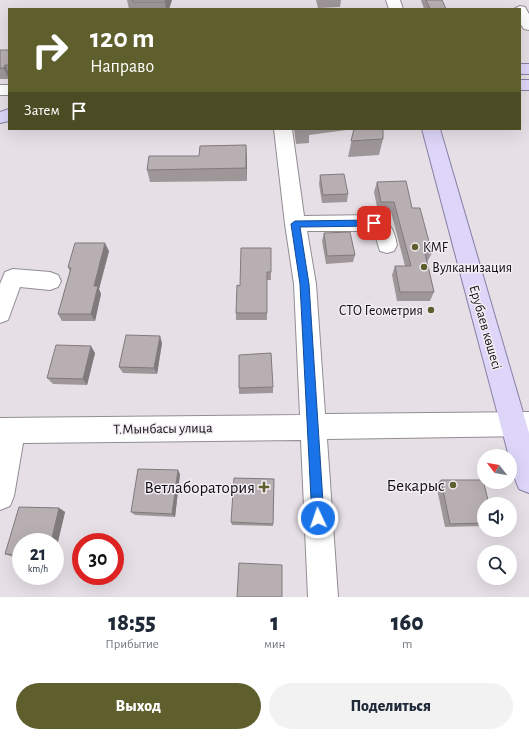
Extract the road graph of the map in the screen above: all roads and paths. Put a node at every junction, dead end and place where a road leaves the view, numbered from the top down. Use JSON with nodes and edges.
{"nodes":[{"id":1,"x":521,"y":12,"type":"edge"},
{"id":2,"x":529,"y":26,"type":"edge"},
{"id":3,"x":283,"y":130,"type":"edge"},
{"id":4,"x":431,"y":130,"type":"edge"},
{"id":5,"x":295,"y":224,"type":"junction"},
{"id":6,"x":387,"y":245,"type":"dead end"},
{"id":7,"x":50,"y":281,"type":"dead end"},
{"id":8,"x":0,"y":313,"type":"edge"},
{"id":9,"x":521,"y":424,"type":"edge"},
{"id":10,"x":313,"y":426,"type":"junction"},
{"id":11,"x":6,"y":430,"type":"edge"},
{"id":12,"x":529,"y":479,"type":"edge"},
{"id":13,"x":0,"y":496,"type":"edge"},
{"id":14,"x":323,"y":597,"type":"edge"}],
"edges":[{"from":1,"to":2,"type":"street"},
{"from":3,"to":5,"type":"street"},
{"from":4,"to":9,"type":"main road","name":"Ерубаев көшесі"},
{"from":5,"to":6,"type":"street"},
{"from":5,"to":10,"type":"street"},
{"from":7,"to":8,"type":"street"},
{"from":9,"to":10,"type":"street","name":"Т.Мынбасы улица"},
{"from":9,"to":12,"type":"main road","name":"Ерубаев көшесі"},
{"from":10,"to":11,"type":"street","name":"Т.Мынбасы улица"},
{"from":10,"to":14,"type":"street"},
{"from":11,"to":13,"type":"street","name":"Т.Мынбасы улица"}]}
